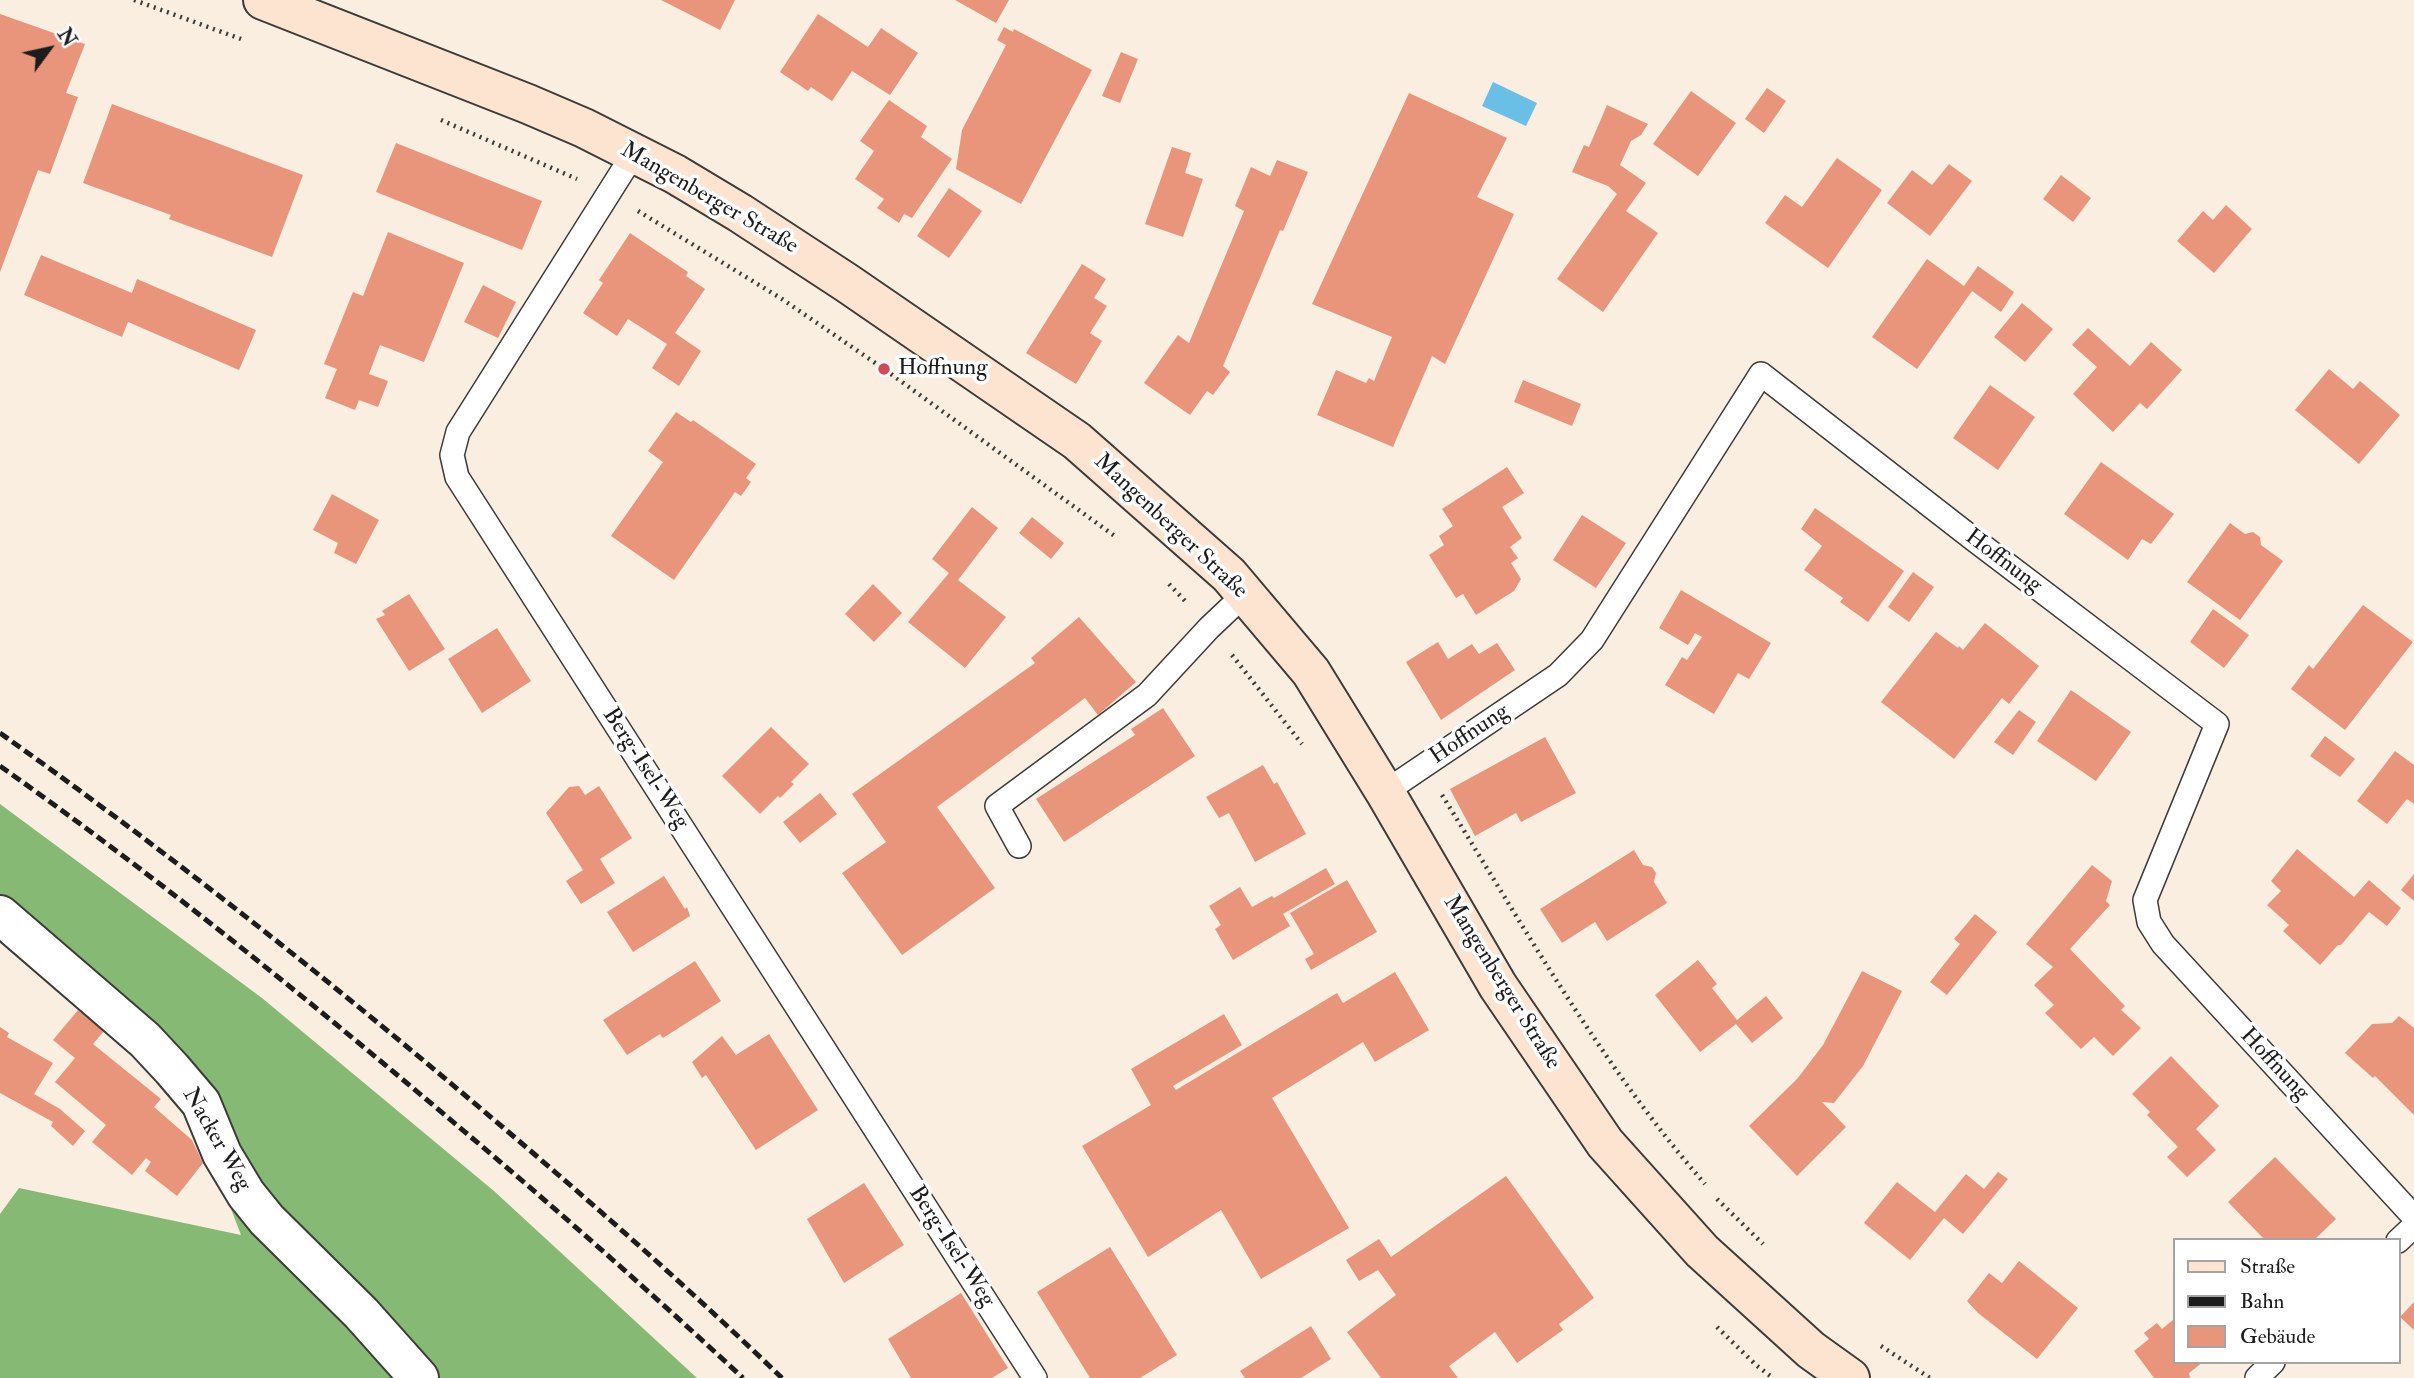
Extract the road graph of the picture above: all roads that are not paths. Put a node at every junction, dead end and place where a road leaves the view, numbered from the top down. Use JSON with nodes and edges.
{"nodes":[{"id":1,"x":263,"y":0,"type":"edge"},
{"id":2,"x":634,"y":153,"type":"junction"},
{"id":3,"x":1245,"y":594,"type":"junction"},
{"id":4,"x":1385,"y":792,"type":"junction"},
{"id":5,"x":1019,"y":846,"type":"dead end"},
{"id":6,"x":0,"y":915,"type":"edge"},
{"id":7,"x":2414,"y":1217,"type":"edge"},
{"id":8,"x":2414,"y":1226,"type":"edge"},
{"id":9,"x":2400,"y":1239,"type":"edge"},
{"id":10,"x":2271,"y":1364,"type":"edge"},
{"id":11,"x":418,"y":1378,"type":"edge"},
{"id":12,"x":1035,"y":1378,"type":"edge"},
{"id":13,"x":1850,"y":1378,"type":"edge"},
{"id":14,"x":2257,"y":1378,"type":"edge"}],
"edges":[{"from":1,"to":2,"type":"main road","name":"Mangenberger Straße"},
{"from":2,"to":3,"type":"main road","name":"Mangenberger Straße"},
{"from":2,"to":12,"type":"lane","name":"Berg-Isel-Weg"},
{"from":3,"to":4,"type":"main road","name":"Mangenberger Straße"},
{"from":3,"to":5,"type":"lane"},
{"from":4,"to":7,"type":"lane","name":"Hoffnung"},
{"from":4,"to":13,"type":"main road","name":"Mangenberger Straße"},
{"from":6,"to":11,"type":"street","name":"Nacker Weg"},
{"from":8,"to":9,"type":"lane"},
{"from":10,"to":14,"type":"lane"}]}
